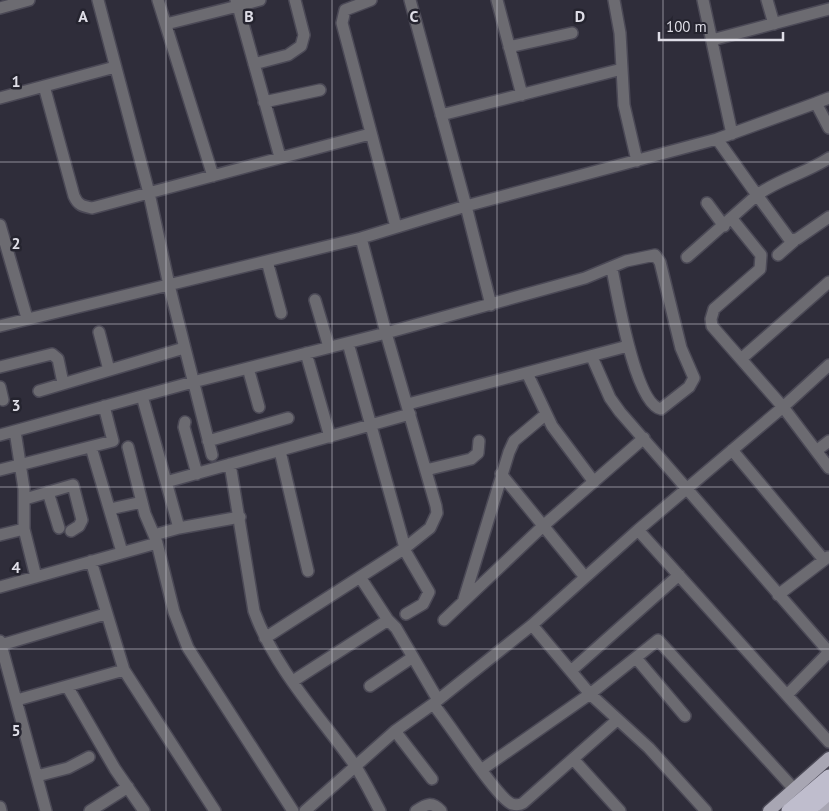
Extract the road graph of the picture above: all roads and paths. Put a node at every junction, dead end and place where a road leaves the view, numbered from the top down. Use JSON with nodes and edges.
{"nodes":[{"id":1,"x":29,"y":0,"type":"edge"},
{"id":2,"x":98,"y":0,"type":"edge"},
{"id":3,"x":158,"y":0,"type":"edge"},
{"id":4,"x":260,"y":0,"type":"edge"},
{"id":5,"x":295,"y":0,"type":"edge"},
{"id":6,"x":371,"y":0,"type":"edge"},
{"id":7,"x":410,"y":0,"type":"edge"},
{"id":8,"x":497,"y":0,"type":"edge"},
{"id":9,"x":614,"y":0,"type":"edge"},
{"id":10,"x":703,"y":0,"type":"edge"},
{"id":11,"x":767,"y":0,"type":"edge"},
{"id":12,"x":237,"y":3,"type":"edge"},
{"id":13,"x":0,"y":8,"type":"edge"},
{"id":14,"x":829,"y":9,"type":"edge"},
{"id":15,"x":166,"y":24,"type":"junction"},
{"id":16,"x":774,"y":24,"type":"junction"},
{"id":17,"x":572,"y":33,"type":"dead end"},
{"id":18,"x":712,"y":40,"type":"junction"},
{"id":19,"x":509,"y":47,"type":"junction"},
{"id":20,"x":254,"y":64,"type":"junction"},
{"id":21,"x":116,"y":67,"type":"junction"},
{"id":22,"x":622,"y":69,"type":"junction"},
{"id":23,"x":44,"y":86,"type":"junction"},
{"id":24,"x":320,"y":90,"type":"dead end"},
{"id":25,"x":522,"y":95,"type":"junction"},
{"id":26,"x":0,"y":98,"type":"edge"},
{"id":27,"x":829,"y":98,"type":"edge"},
{"id":28,"x":264,"y":102,"type":"junction"},
{"id":29,"x":816,"y":104,"type":"junction"},
{"id":30,"x":441,"y":115,"type":"junction"},
{"id":31,"x":829,"y":128,"type":"edge"},
{"id":32,"x":370,"y":134,"type":"junction"},
{"id":33,"x":732,"y":134,"type":"junction"},
{"id":34,"x":717,"y":139,"type":"junction"},
{"id":35,"x":280,"y":157,"type":"junction"},
{"id":36,"x":829,"y":158,"type":"edge"},
{"id":37,"x":637,"y":161,"type":"junction"},
{"id":38,"x":213,"y":176,"type":"junction"},
{"id":39,"x":149,"y":193,"type":"junction"},
{"id":40,"x":757,"y":195,"type":"junction"},
{"id":41,"x":707,"y":203,"type":"dead end"},
{"id":42,"x":466,"y":206,"type":"junction"},
{"id":43,"x":829,"y":217,"type":"edge"},
{"id":44,"x":728,"y":223,"type":"junction"},
{"id":45,"x":0,"y":225,"type":"edge"},
{"id":46,"x":396,"y":226,"type":"junction"},
{"id":47,"x":361,"y":238,"type":"junction"},
{"id":48,"x":794,"y":241,"type":"junction"},
{"id":49,"x":778,"y":255,"type":"dead end"},
{"id":50,"x":687,"y":257,"type":"dead end"},
{"id":51,"x":267,"y":261,"type":"junction"},
{"id":52,"x":612,"y":269,"type":"junction"},
{"id":53,"x":829,"y":282,"type":"edge"},
{"id":54,"x":169,"y":284,"type":"junction"},
{"id":55,"x":316,"y":300,"type":"dead end"},
{"id":56,"x":491,"y":305,"type":"junction"},
{"id":57,"x":281,"y":313,"type":"dead end"},
{"id":58,"x":27,"y":318,"type":"junction"},
{"id":59,"x":0,"y":326,"type":"edge"},
{"id":60,"x":99,"y":332,"type":"dead end"},
{"id":61,"x":386,"y":333,"type":"junction"},
{"id":62,"x":348,"y":342,"type":"junction"},
{"id":63,"x":628,"y":346,"type":"junction"},
{"id":64,"x":330,"y":347,"type":"junction"},
{"id":65,"x":184,"y":348,"type":"junction"},
{"id":66,"x":306,"y":353,"type":"junction"},
{"id":67,"x":592,"y":356,"type":"junction"},
{"id":68,"x":741,"y":359,"type":"junction"},
{"id":69,"x":829,"y":365,"type":"edge"},
{"id":70,"x":0,"y":368,"type":"edge"},
{"id":71,"x":248,"y":368,"type":"junction"},
{"id":72,"x":109,"y":370,"type":"junction"},
{"id":73,"x":527,"y":374,"type":"junction"},
{"id":74,"x":193,"y":382,"type":"junction"},
{"id":75,"x":63,"y":383,"type":"junction"},
{"id":76,"x":0,"y":387,"type":"edge"},
{"id":77,"x":39,"y":391,"type":"dead end"},
{"id":78,"x":142,"y":396,"type":"junction"},
{"id":79,"x":3,"y":400,"type":"dead end"},
{"id":80,"x":104,"y":406,"type":"junction"},
{"id":81,"x":259,"y":407,"type":"dead end"},
{"id":82,"x":784,"y":407,"type":"junction"},
{"id":83,"x":409,"y":409,"type":"junction"},
{"id":84,"x":545,"y":415,"type":"junction"},
{"id":85,"x":288,"y":418,"type":"dead end"},
{"id":86,"x":186,"y":422,"type":"dead end"},
{"id":87,"x":371,"y":426,"type":"junction"},
{"id":88,"x":15,"y":431,"type":"junction"},
{"id":89,"x":0,"y":435,"type":"edge"},
{"id":90,"x":186,"y":435,"type":"junction"},
{"id":91,"x":207,"y":436,"type":"junction"},
{"id":92,"x":330,"y":437,"type":"junction"},
{"id":93,"x":644,"y":438,"type":"junction"},
{"id":94,"x":479,"y":441,"type":"dead end"},
{"id":95,"x":829,"y":441,"type":"edge"},
{"id":96,"x":91,"y":447,"type":"junction"},
{"id":97,"x":128,"y":447,"type":"dead end"},
{"id":98,"x":732,"y":450,"type":"junction"},
{"id":99,"x":280,"y":451,"type":"junction"},
{"id":100,"x":816,"y":451,"type":"junction"},
{"id":101,"x":212,"y":455,"type":"dead end"},
{"id":102,"x":230,"y":464,"type":"junction"},
{"id":103,"x":20,"y":465,"type":"junction"},
{"id":104,"x":829,"y":468,"type":"edge"},
{"id":105,"x":0,"y":470,"type":"edge"},
{"id":106,"x":426,"y":470,"type":"junction"},
{"id":107,"x":197,"y":474,"type":"junction"},
{"id":108,"x":501,"y":474,"type":"junction"},
{"id":109,"x":166,"y":482,"type":"junction"},
{"id":110,"x":594,"y":482,"type":"junction"},
{"id":111,"x":686,"y":489,"type":"junction"},
{"id":112,"x":48,"y":492,"type":"junction"},
{"id":113,"x":25,"y":499,"type":"junction"},
{"id":114,"x":142,"y":502,"type":"junction"},
{"id":115,"x":110,"y":509,"type":"junction"},
{"id":116,"x":240,"y":517,"type":"junction"},
{"id":117,"x":543,"y":526,"type":"junction"},
{"id":118,"x":59,"y":528,"type":"dead end"},
{"id":119,"x":179,"y":528,"type":"junction"},
{"id":120,"x":24,"y":529,"type":"junction"},
{"id":121,"x":638,"y":530,"type":"junction"},
{"id":122,"x":71,"y":531,"type":"dead end"},
{"id":123,"x":0,"y":535,"type":"edge"},
{"id":124,"x":156,"y":539,"type":"junction"},
{"id":125,"x":405,"y":548,"type":"junction"},
{"id":126,"x":122,"y":552,"type":"junction"},
{"id":127,"x":826,"y":558,"type":"edge"},
{"id":128,"x":91,"y":561,"type":"junction"},
{"id":129,"x":308,"y":571,"type":"dead end"},
{"id":130,"x":679,"y":575,"type":"junction"},
{"id":131,"x":36,"y":577,"type":"junction"},
{"id":132,"x":360,"y":577,"type":"junction"},
{"id":133,"x":585,"y":577,"type":"junction"},
{"id":134,"x":0,"y":587,"type":"edge"},
{"id":135,"x":778,"y":595,"type":"junction"},
{"id":136,"x":464,"y":601,"type":"junction"},
{"id":137,"x":105,"y":614,"type":"junction"},
{"id":138,"x":406,"y":614,"type":"dead end"},
{"id":139,"x":388,"y":620,"type":"junction"},
{"id":140,"x":444,"y":620,"type":"dead end"},
{"id":141,"x":532,"y":625,"type":"junction"},
{"id":142,"x":265,"y":638,"type":"junction"},
{"id":143,"x":1,"y":643,"type":"edge"},
{"id":144,"x":829,"y":652,"type":"edge"},
{"id":145,"x":413,"y":657,"type":"junction"},
{"id":146,"x":636,"y":658,"type":"junction"},
{"id":147,"x":4,"y":666,"type":"edge"},
{"id":148,"x":124,"y":670,"type":"junction"},
{"id":149,"x":572,"y":670,"type":"junction"},
{"id":150,"x":293,"y":682,"type":"junction"},
{"id":151,"x":67,"y":686,"type":"junction"},
{"id":152,"x":370,"y":686,"type":"dead end"},
{"id":153,"x":590,"y":694,"type":"junction"},
{"id":154,"x":787,"y":695,"type":"junction"},
{"id":155,"x":17,"y":700,"type":"junction"},
{"id":156,"x":436,"y":702,"type":"junction"},
{"id":157,"x":686,"y":716,"type":"dead end"},
{"id":158,"x":617,"y":720,"type":"junction"},
{"id":159,"x":395,"y":731,"type":"junction"},
{"id":160,"x":829,"y":742,"type":"edge"},
{"id":161,"x":89,"y":757,"type":"dead end"},
{"id":162,"x":829,"y":758,"type":"edge"},
{"id":163,"x":574,"y":760,"type":"junction"},
{"id":164,"x":355,"y":766,"type":"junction"},
{"id":165,"x":481,"y":770,"type":"junction"},
{"id":166,"x":37,"y":776,"type":"junction"},
{"id":167,"x":829,"y":777,"type":"edge"},
{"id":168,"x":432,"y":779,"type":"dead end"},
{"id":169,"x":128,"y":787,"type":"junction"},
{"id":170,"x":794,"y":789,"type":"junction"},
{"id":171,"x":829,"y":792,"type":"edge"},
{"id":172,"x":0,"y":807,"type":"edge"},
{"id":173,"x":829,"y":808,"type":"edge"},
{"id":174,"x":94,"y":810,"type":"edge"},
{"id":175,"x":616,"y":810,"type":"edge"},
{"id":176,"x":1,"y":811,"type":"edge"},
{"id":177,"x":46,"y":811,"type":"edge"},
{"id":178,"x":144,"y":811,"type":"edge"},
{"id":179,"x":215,"y":811,"type":"edge"},
{"id":180,"x":293,"y":811,"type":"edge"},
{"id":181,"x":305,"y":811,"type":"edge"},
{"id":182,"x":380,"y":811,"type":"edge"},
{"id":183,"x":416,"y":811,"type":"edge"},
{"id":184,"x":441,"y":811,"type":"edge"},
{"id":185,"x":706,"y":811,"type":"edge"},
{"id":186,"x":769,"y":811,"type":"edge"},
{"id":187,"x":789,"y":811,"type":"edge"},
{"id":188,"x":807,"y":811,"type":"edge"},
{"id":189,"x":825,"y":811,"type":"edge"}],
"edges":[{"from":1,"to":13,"type":"street"},
{"from":2,"to":21,"type":"street"},
{"from":3,"to":15,"type":"street"},
{"from":4,"to":12,"type":"street"},
{"from":5,"to":20,"type":"street"},
{"from":6,"to":32,"type":"street"},
{"from":7,"to":30,"type":"street"},
{"from":8,"to":19,"type":"street"},
{"from":9,"to":22,"type":"street"},
{"from":10,"to":18,"type":"street"},
{"from":11,"to":16,"type":"street"},
{"from":12,"to":15,"type":"street"},
{"from":12,"to":20,"type":"street"},
{"from":14,"to":16,"type":"street"},
{"from":15,"to":38,"type":"street"},
{"from":16,"to":18,"type":"street"},
{"from":17,"to":19,"type":"street"},
{"from":18,"to":33,"type":"street"},
{"from":19,"to":25,"type":"street"},
{"from":20,"to":28,"type":"street"},
{"from":21,"to":23,"type":"street"},
{"from":21,"to":39,"type":"street"},
{"from":22,"to":25,"type":"street"},
{"from":22,"to":37,"type":"street"},
{"from":23,"to":26,"type":"street"},
{"from":23,"to":39,"type":"street"},
{"from":24,"to":28,"type":"street"},
{"from":25,"to":30,"type":"street"},
{"from":27,"to":29,"type":"street"},
{"from":28,"to":35,"type":"street"},
{"from":29,"to":31,"type":"street"},
{"from":29,"to":33,"type":"street"},
{"from":30,"to":42,"type":"street"},
{"from":32,"to":35,"type":"street"},
{"from":32,"to":46,"type":"street"},
{"from":33,"to":34,"type":"street"},
{"from":34,"to":37,"type":"street"},
{"from":34,"to":40,"type":"street"},
{"from":35,"to":38,"type":"street"},
{"from":36,"to":40,"type":"street"},
{"from":37,"to":42,"type":"street"},
{"from":38,"to":39,"type":"street"},
{"from":39,"to":54,"type":"street"},
{"from":40,"to":44,"type":"street"},
{"from":40,"to":48,"type":"street"},
{"from":41,"to":44,"type":"street"},
{"from":42,"to":46,"type":"street"},
{"from":42,"to":56,"type":"street"},
{"from":43,"to":48,"type":"street"},
{"from":44,"to":50,"type":"street"},
{"from":44,"to":68,"type":"street"},
{"from":45,"to":58,"type":"street"},
{"from":46,"to":47,"type":"street"},
{"from":47,"to":51,"type":"street"},
{"from":47,"to":61,"type":"street"},
{"from":48,"to":49,"type":"street"},
{"from":51,"to":54,"type":"street"},
{"from":51,"to":57,"type":"street"},
{"from":52,"to":56,"type":"street"},
{"from":52,"to":63,"type":"street"},
{"from":52,"to":63,"type":"street"},
{"from":53,"to":68,"type":"street"},
{"from":54,"to":58,"type":"street"},
{"from":54,"to":65,"type":"street"},
{"from":55,"to":64,"type":"street"},
{"from":56,"to":61,"type":"street"},
{"from":58,"to":59,"type":"street"},
{"from":60,"to":72,"type":"street"},
{"from":61,"to":62,"type":"street"},
{"from":61,"to":83,"type":"street"},
{"from":62,"to":64,"type":"street"},
{"from":62,"to":87,"type":"street"},
{"from":63,"to":67,"type":"street"},
{"from":64,"to":66,"type":"street"},
{"from":65,"to":72,"type":"street"},
{"from":65,"to":74,"type":"street"},
{"from":66,"to":71,"type":"street"},
{"from":66,"to":92,"type":"street"},
{"from":67,"to":73,"type":"street"},
{"from":67,"to":93,"type":"street"},
{"from":68,"to":82,"type":"street"},
{"from":69,"to":82,"type":"street"},
{"from":70,"to":75,"type":"street"},
{"from":71,"to":74,"type":"street"},
{"from":71,"to":81,"type":"street"},
{"from":72,"to":75,"type":"street"},
{"from":73,"to":83,"type":"street"},
{"from":73,"to":84,"type":"street"},
{"from":74,"to":78,"type":"street"},
{"from":74,"to":91,"type":"street"},
{"from":75,"to":77,"type":"street"},
{"from":76,"to":79,"type":"street"},
{"from":78,"to":80,"type":"street"},
{"from":78,"to":109,"type":"street"},
{"from":80,"to":88,"type":"street"},
{"from":80,"to":96,"type":"street"},
{"from":82,"to":98,"type":"street"},
{"from":82,"to":100,"type":"street"},
{"from":83,"to":87,"type":"street"},
{"from":83,"to":106,"type":"street"},
{"from":84,"to":108,"type":"street"},
{"from":84,"to":110,"type":"street"},
{"from":85,"to":91,"type":"street"},
{"from":86,"to":90,"type":"street"},
{"from":87,"to":92,"type":"street"},
{"from":87,"to":125,"type":"street"},
{"from":88,"to":89,"type":"street"},
{"from":88,"to":103,"type":"street"},
{"from":90,"to":91,"type":"street"},
{"from":90,"to":107,"type":"street"},
{"from":91,"to":101,"type":"street"},
{"from":92,"to":99,"type":"street"},
{"from":93,"to":110,"type":"street"},
{"from":93,"to":111,"type":"street"},
{"from":94,"to":106,"type":"street"},
{"from":95,"to":100,"type":"street"},
{"from":96,"to":103,"type":"street"},
{"from":96,"to":115,"type":"street"},
{"from":97,"to":114,"type":"street"},
{"from":98,"to":111,"type":"street"},
{"from":98,"to":127,"type":"street"},
{"from":99,"to":102,"type":"street"},
{"from":99,"to":129,"type":"street"},
{"from":100,"to":104,"type":"street"},
{"from":102,"to":107,"type":"street"},
{"from":102,"to":116,"type":"street"},
{"from":103,"to":105,"type":"street"},
{"from":103,"to":113,"type":"street"},
{"from":106,"to":125,"type":"street"},
{"from":107,"to":109,"type":"street"},
{"from":108,"to":117,"type":"street"},
{"from":108,"to":136,"type":"street"},
{"from":109,"to":119,"type":"street"},
{"from":110,"to":117,"type":"street"},
{"from":111,"to":121,"type":"street"},
{"from":111,"to":135,"type":"street"},
{"from":112,"to":113,"type":"street"},
{"from":112,"to":118,"type":"street"},
{"from":112,"to":122,"type":"street"},
{"from":113,"to":120,"type":"street"},
{"from":114,"to":115,"type":"street"},
{"from":114,"to":124,"type":"street"},
{"from":115,"to":126,"type":"street"},
{"from":116,"to":119,"type":"street"},
{"from":116,"to":142,"type":"street"},
{"from":117,"to":133,"type":"street"},
{"from":117,"to":136,"type":"street"},
{"from":119,"to":124,"type":"street"},
{"from":120,"to":123,"type":"street"},
{"from":120,"to":131,"type":"street"},
{"from":121,"to":130,"type":"street"},
{"from":121,"to":133,"type":"street"},
{"from":124,"to":126,"type":"street"},
{"from":124,"to":180,"type":"street"},
{"from":125,"to":132,"type":"street"},
{"from":125,"to":138,"type":"street"},
{"from":126,"to":128,"type":"street"},
{"from":127,"to":135,"type":"street"},
{"from":128,"to":131,"type":"street"},
{"from":128,"to":137,"type":"street"},
{"from":130,"to":149,"type":"street"},
{"from":130,"to":154,"type":"street"},
{"from":131,"to":134,"type":"street"},
{"from":132,"to":139,"type":"street"},
{"from":132,"to":142,"type":"street"},
{"from":133,"to":141,"type":"street"},
{"from":135,"to":144,"type":"street"},
{"from":136,"to":140,"type":"street"},
{"from":137,"to":143,"type":"street"},
{"from":137,"to":148,"type":"street"},
{"from":139,"to":145,"type":"street"},
{"from":139,"to":150,"type":"street"},
{"from":141,"to":149,"type":"street"},
{"from":141,"to":156,"type":"street"},
{"from":142,"to":150,"type":"street"},
{"from":143,"to":147,"type":"street"},
{"from":144,"to":154,"type":"street"},
{"from":145,"to":152,"type":"street"},
{"from":145,"to":156,"type":"street"},
{"from":146,"to":153,"type":"street"},
{"from":146,"to":157,"type":"street"},
{"from":146,"to":170,"type":"street"},
{"from":147,"to":155,"type":"street"},
{"from":148,"to":151,"type":"street"},
{"from":148,"to":179,"type":"street"},
{"from":149,"to":153,"type":"street"},
{"from":150,"to":164,"type":"street"},
{"from":151,"to":155,"type":"street"},
{"from":151,"to":169,"type":"street"},
{"from":153,"to":158,"type":"street"},
{"from":153,"to":165,"type":"street"},
{"from":154,"to":160,"type":"street"},
{"from":155,"to":166,"type":"street"},
{"from":156,"to":159,"type":"street"},
{"from":156,"to":165,"type":"street"},
{"from":158,"to":163,"type":"street"},
{"from":158,"to":185,"type":"street"},
{"from":159,"to":164,"type":"street"},
{"from":159,"to":168,"type":"street"},
{"from":161,"to":166,"type":"street"},
{"from":162,"to":170,"type":"main road"},
{"from":163,"to":165,"type":"street"},
{"from":163,"to":175,"type":"street"},
{"from":164,"to":181,"type":"street"},
{"from":164,"to":182,"type":"street"},
{"from":166,"to":177,"type":"street"},
{"from":167,"to":187,"type":"highway"},
{"from":169,"to":174,"type":"street"},
{"from":169,"to":178,"type":"street"},
{"from":170,"to":186,"type":"main road"},
{"from":171,"to":188,"type":"highway"},
{"from":172,"to":176,"type":"street"},
{"from":173,"to":189,"type":"main road"},
{"from":183,"to":184,"type":"street"}]}
